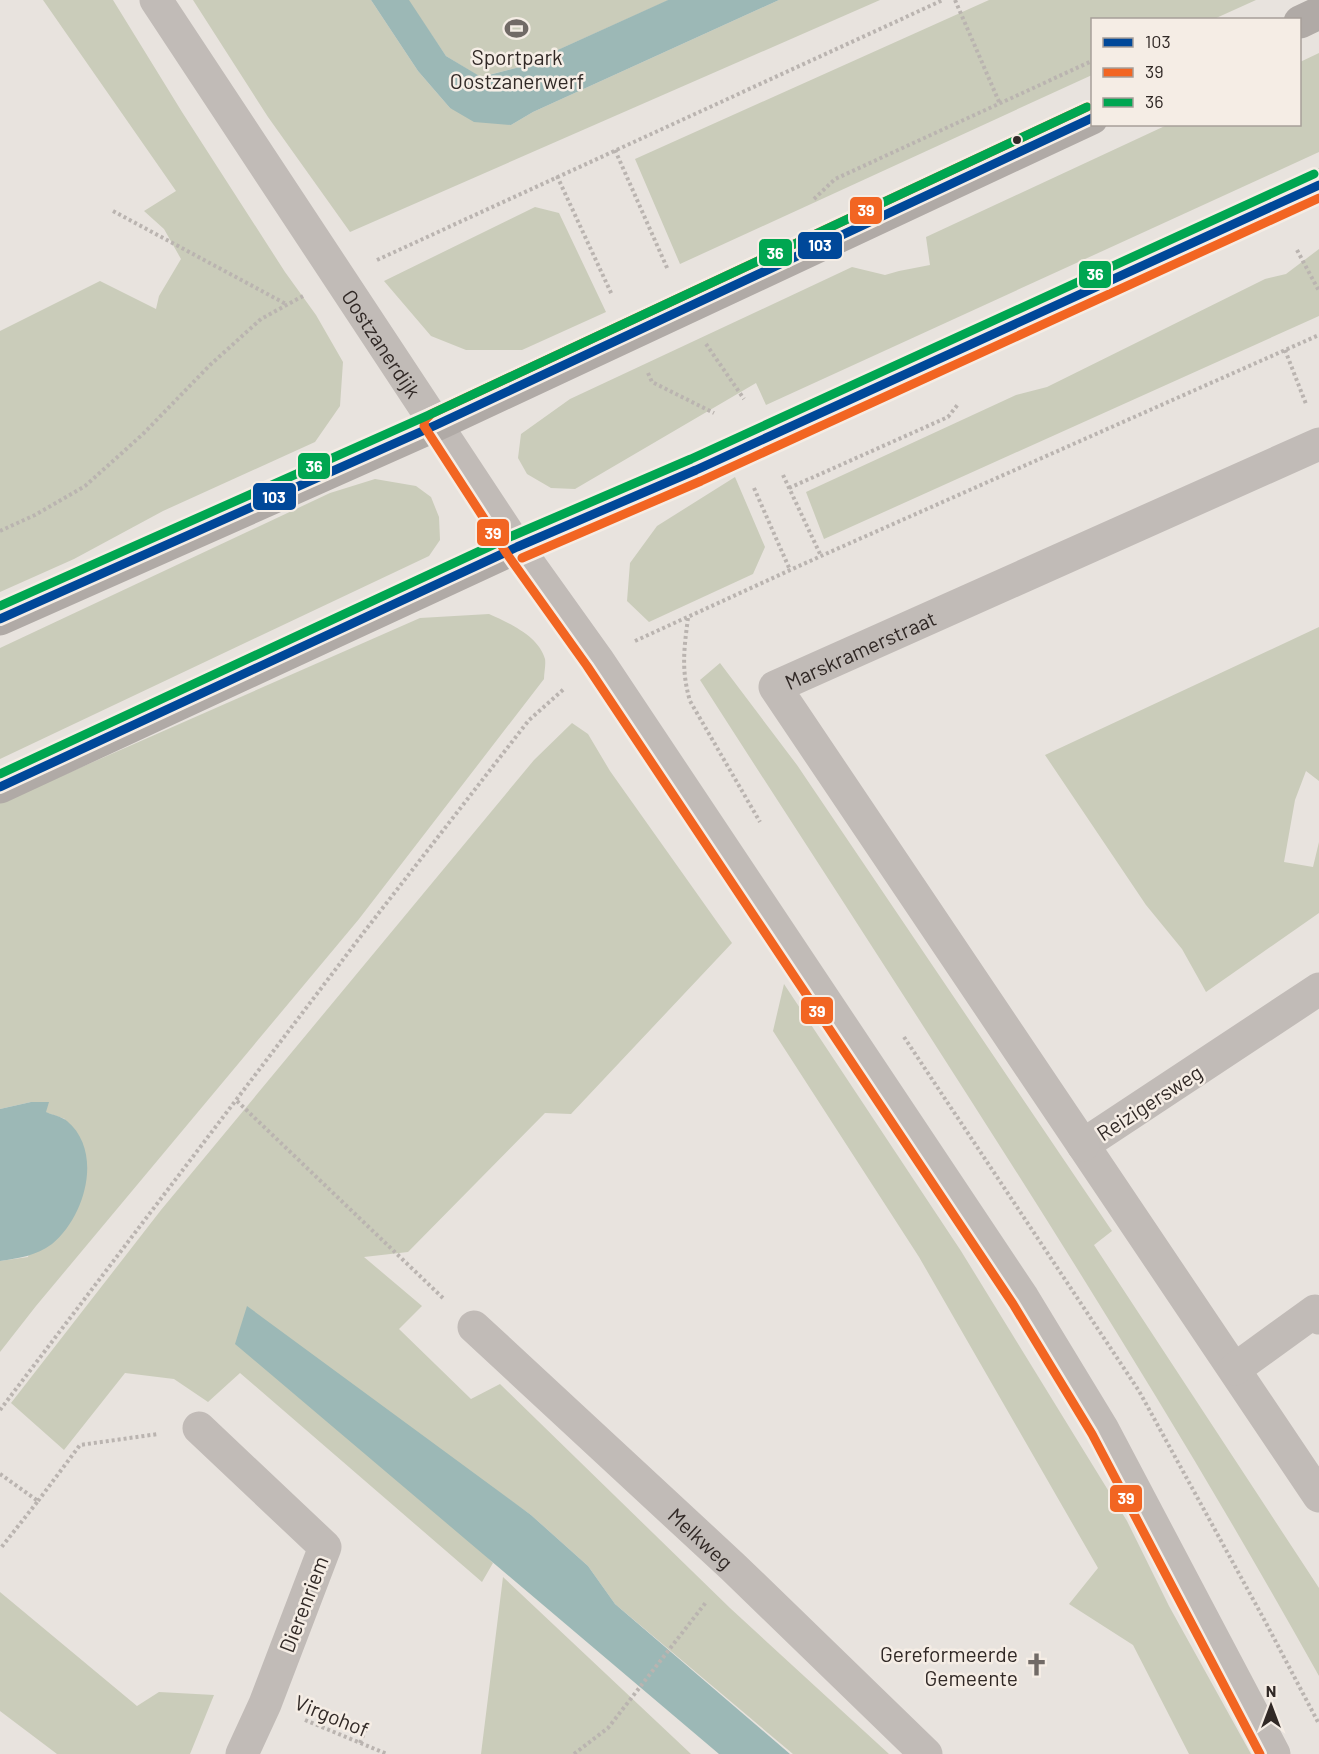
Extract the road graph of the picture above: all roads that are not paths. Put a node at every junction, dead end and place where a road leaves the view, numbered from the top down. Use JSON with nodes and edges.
{"nodes":[{"id":1,"x":156,"y":0,"type":"edge"},
{"id":2,"x":1319,"y":13,"type":"edge"},
{"id":3,"x":1301,"y":21,"type":"edge"},
{"id":4,"x":1091,"y":118,"type":"edge"},
{"id":5,"x":1319,"y":185,"type":"edge"},
{"id":6,"x":436,"y":425,"type":"junction"},
{"id":7,"x":1319,"y":444,"type":"edge"},
{"id":8,"x":517,"y":547,"type":"junction"},
{"id":9,"x":0,"y":619,"type":"edge"},
{"id":10,"x":0,"y":787,"type":"edge"},
{"id":11,"x":1319,"y":989,"type":"edge"},
{"id":12,"x":1083,"y":1145,"type":"junction"},
{"id":13,"x":1319,"y":1318,"type":"edge"},
{"id":14,"x":474,"y":1328,"type":"road end"},
{"id":15,"x":1235,"y":1369,"type":"junction"},
{"id":16,"x":199,"y":1428,"type":"road end"},
{"id":17,"x":1319,"y":1496,"type":"edge"},
{"id":18,"x":242,"y":1754,"type":"edge"},
{"id":19,"x":926,"y":1754,"type":"edge"},
{"id":20,"x":1274,"y":1754,"type":"edge"}],
"edges":[{"from":1,"to":6,"type":"street","name":"Oostzanerdijk"},
{"from":2,"to":3,"type":"main road"},
{"from":4,"to":6,"type":"main road"},
{"from":5,"to":8,"type":"main road"},
{"from":6,"to":8,"type":"street","name":"Oostzanerdijk"},
{"from":6,"to":9,"type":"main road"},
{"from":7,"to":12,"type":"street","name":"Marskramerstraat"},
{"from":8,"to":10,"type":"main road"},
{"from":8,"to":20,"type":"street","name":"Oostzanerdijk"},
{"from":11,"to":12,"type":"street","name":"Reizigersweg"},
{"from":12,"to":15,"type":"street","name":"Reizigersweg"},
{"from":13,"to":15,"type":"street"},
{"from":14,"to":19,"type":"street","name":"Melkweg"},
{"from":15,"to":17,"type":"street","name":"Reizigersweg"},
{"from":16,"to":18,"type":"street","name":"Dierenriem"}]}
